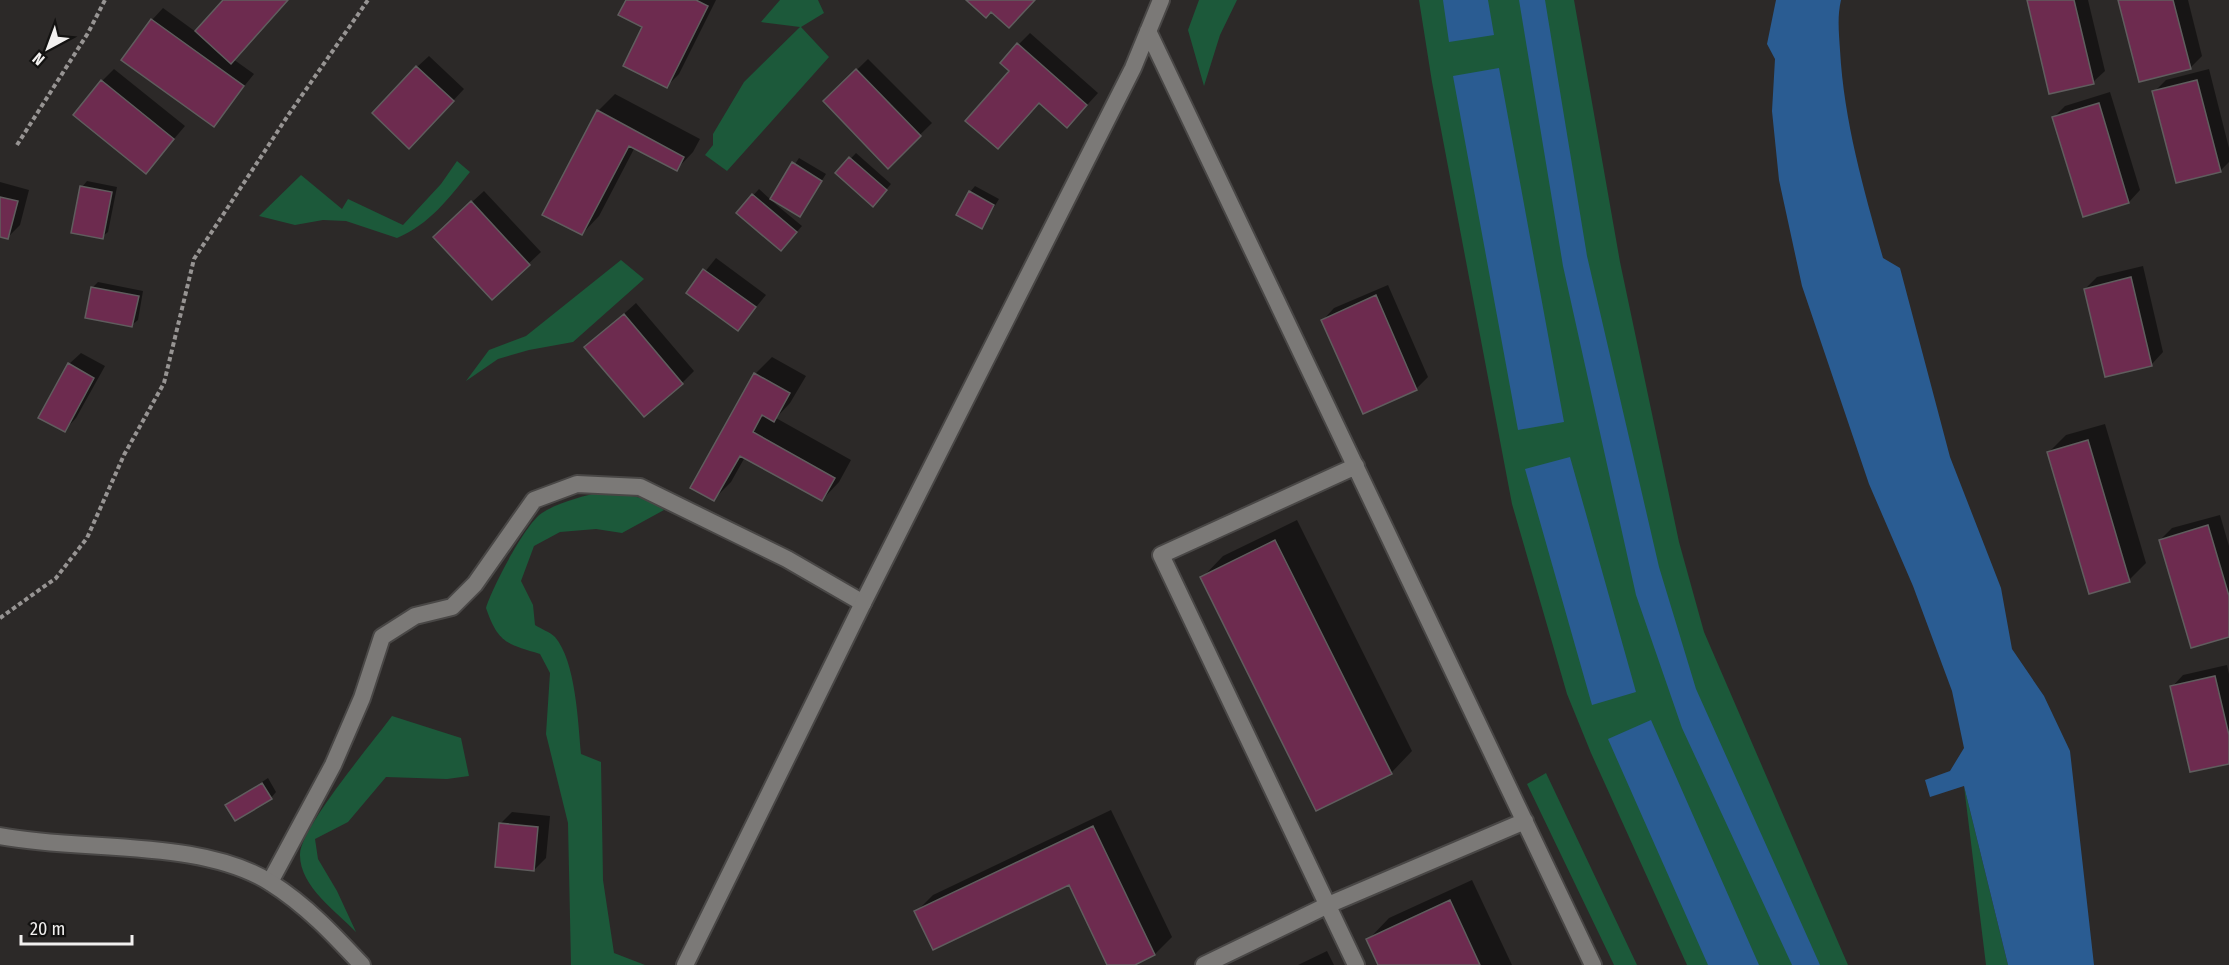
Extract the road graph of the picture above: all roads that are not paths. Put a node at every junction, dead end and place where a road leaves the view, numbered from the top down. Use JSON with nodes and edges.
{"nodes":[{"id":1,"x":1161,"y":0,"type":"edge"},
{"id":2,"x":1148,"y":31,"type":"junction"},
{"id":3,"x":1356,"y":466,"type":"junction"},
{"id":4,"x":863,"y":603,"type":"junction"},
{"id":5,"x":1525,"y":821,"type":"junction"},
{"id":6,"x":0,"y":836,"type":"edge"},
{"id":7,"x":270,"y":882,"type":"junction"},
{"id":8,"x":1328,"y":905,"type":"junction"},
{"id":9,"x":362,"y":965,"type":"edge"},
{"id":10,"x":686,"y":965,"type":"edge"},
{"id":11,"x":1204,"y":965,"type":"edge"},
{"id":12,"x":1356,"y":965,"type":"edge"},
{"id":13,"x":1593,"y":965,"type":"edge"}],
"edges":[{"from":1,"to":2,"type":"street"},
{"from":2,"to":3,"type":"street"},
{"from":2,"to":4,"type":"street"},
{"from":3,"to":5,"type":"street"},
{"from":3,"to":8,"type":"street"},
{"from":4,"to":7,"type":"street"},
{"from":4,"to":10,"type":"street"},
{"from":5,"to":8,"type":"street"},
{"from":5,"to":13,"type":"street"},
{"from":6,"to":7,"type":"street"},
{"from":7,"to":9,"type":"street"},
{"from":8,"to":11,"type":"street"},
{"from":8,"to":12,"type":"street"}]}
